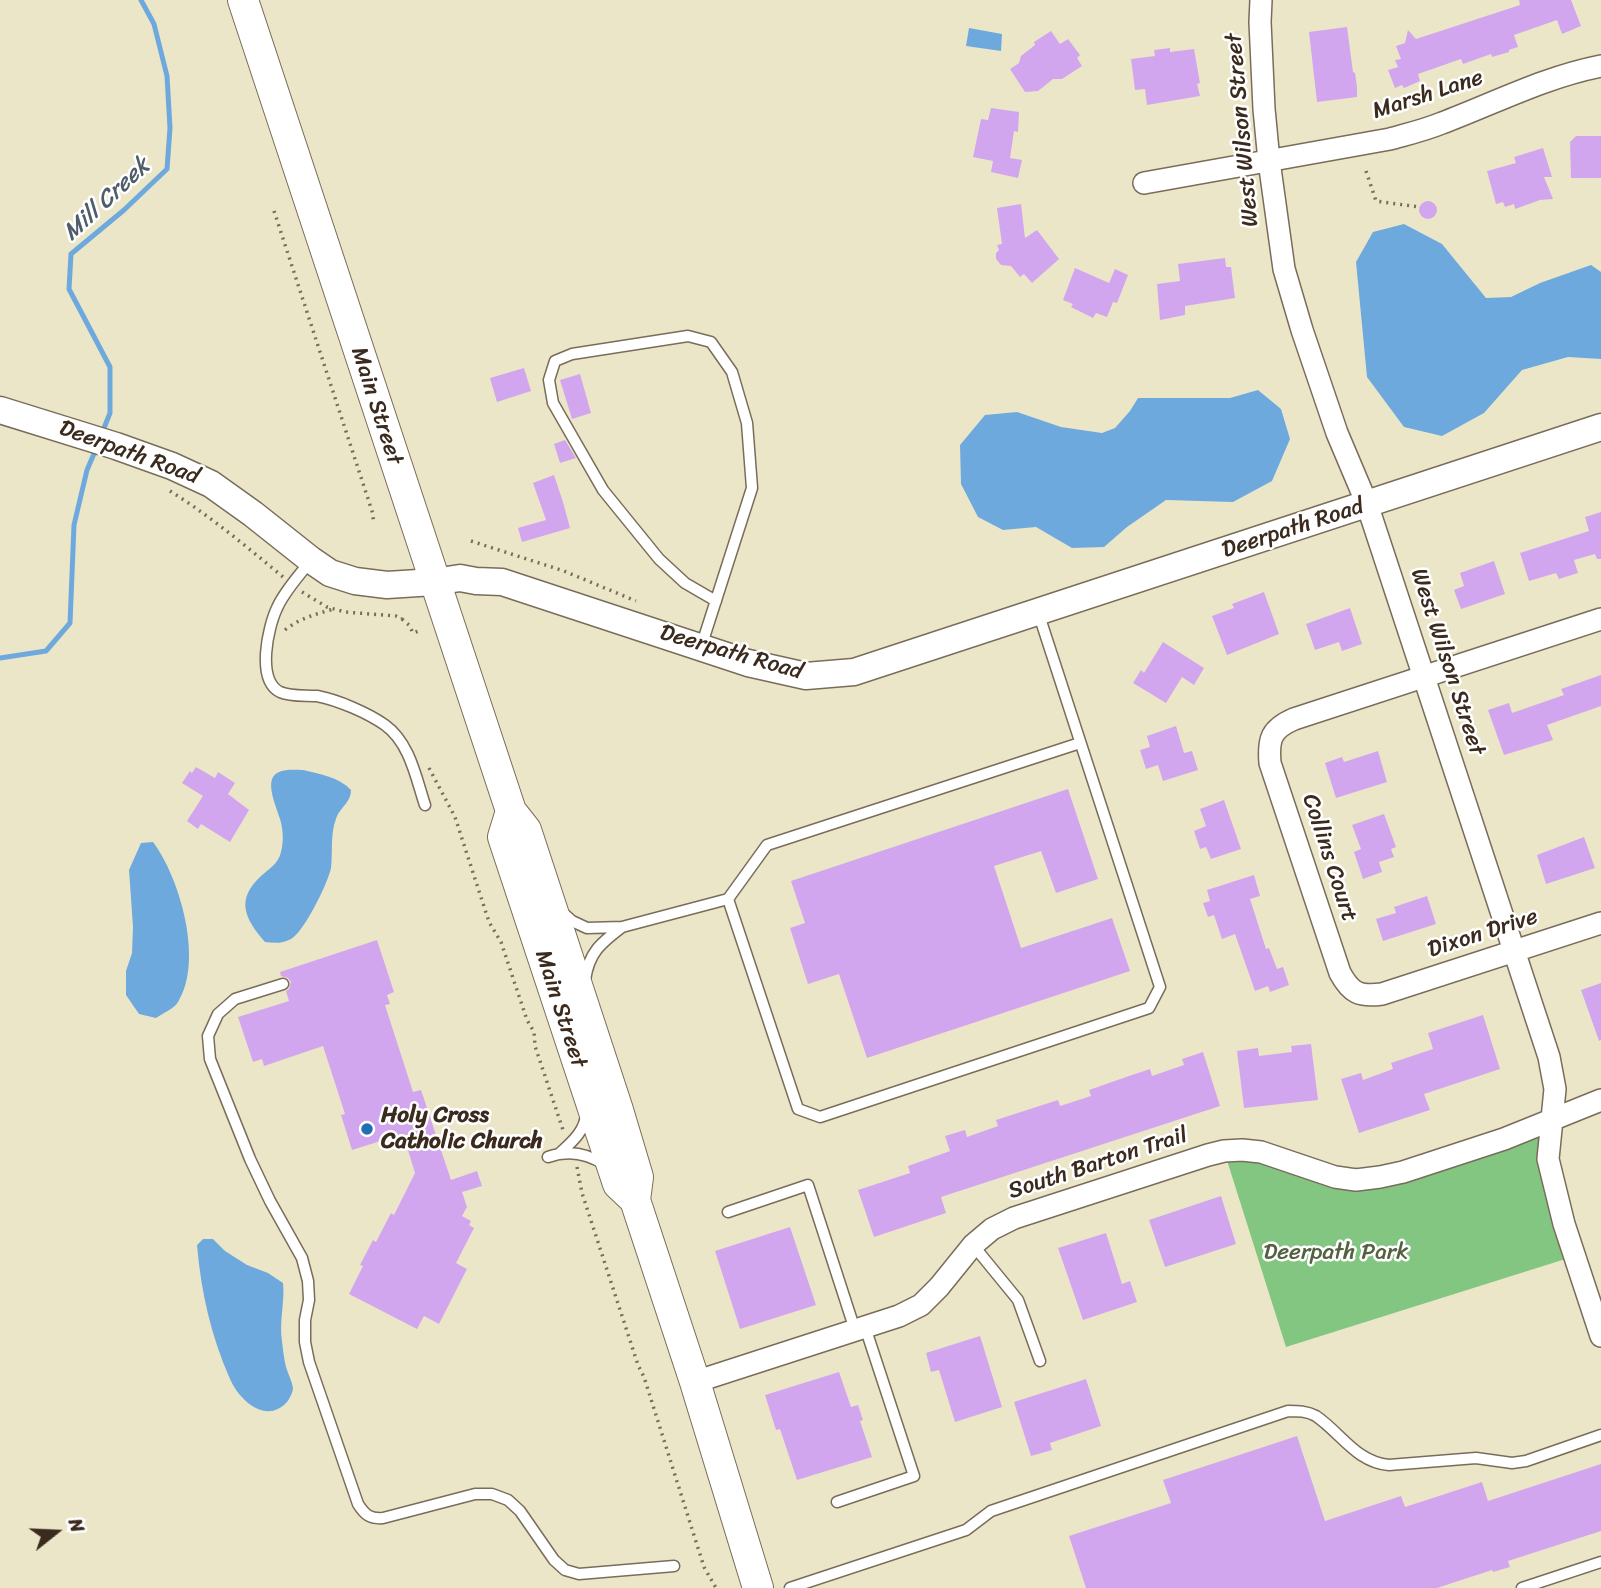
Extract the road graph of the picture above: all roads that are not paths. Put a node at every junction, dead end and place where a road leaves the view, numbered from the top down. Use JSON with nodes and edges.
{"nodes":[{"id":1,"x":243,"y":0,"type":"edge"},
{"id":2,"x":1261,"y":0,"type":"edge"},
{"id":3,"x":1601,"y":66,"type":"edge"},
{"id":4,"x":1269,"y":161,"type":"junction"},
{"id":5,"x":1144,"y":183,"type":"dead end"},
{"id":6,"x":0,"y":410,"type":"edge"},
{"id":7,"x":1601,"y":426,"type":"edge"},
{"id":8,"x":1367,"y":504,"type":"junction"},
{"id":9,"x":311,"y":560,"type":"junction"},
{"id":10,"x":434,"y":582,"type":"junction"},
{"id":11,"x":716,"y":601,"type":"junction"},
{"id":12,"x":1038,"y":612,"type":"junction"},
{"id":13,"x":1601,"y":619,"type":"edge"},
{"id":14,"x":701,"y":647,"type":"junction"},
{"id":15,"x":1425,"y":677,"type":"junction"},
{"id":16,"x":1080,"y":743,"type":"junction"},
{"id":17,"x":425,"y":805,"type":"dead end"},
{"id":18,"x":511,"y":811,"type":"junction"},
{"id":19,"x":545,"y":885,"type":"junction"},
{"id":20,"x":728,"y":899,"type":"junction"},
{"id":21,"x":1601,"y":923,"type":"edge"},
{"id":22,"x":622,"y":927,"type":"junction"},
{"id":23,"x":1515,"y":951,"type":"junction"},
{"id":24,"x":283,"y":984,"type":"dead end"},
{"id":25,"x":1382,"y":994,"type":"joint"},
{"id":26,"x":585,"y":1010,"type":"junction"},
{"id":27,"x":584,"y":1082,"type":"junction"},
{"id":28,"x":1601,"y":1100,"type":"edge"},
{"id":29,"x":1551,"y":1120,"type":"junction"},
{"id":30,"x":560,"y":1153,"type":"junction"},
{"id":31,"x":548,"y":1157,"type":"dead end"},
{"id":32,"x":615,"y":1174,"type":"junction"},
{"id":33,"x":635,"y":1200,"type":"junction"},
{"id":34,"x":728,"y":1212,"type":"dead end"},
{"id":35,"x":973,"y":1245,"type":"junction"},
{"id":36,"x":860,"y":1328,"type":"junction"},
{"id":37,"x":1601,"y":1336,"type":"edge"},
{"id":38,"x":1040,"y":1361,"type":"dead end"},
{"id":39,"x":695,"y":1382,"type":"junction"},
{"id":40,"x":1601,"y":1435,"type":"edge"},
{"id":41,"x":837,"y":1502,"type":"dead end"},
{"id":42,"x":1601,"y":1562,"type":"edge"},
{"id":43,"x":674,"y":1566,"type":"dead end"},
{"id":44,"x":758,"y":1588,"type":"edge"},
{"id":45,"x":789,"y":1588,"type":"edge"},
{"id":46,"x":1522,"y":1588,"type":"edge"}],
"edges":[{"from":1,"to":10,"type":"main road","name":"Main Street"},
{"from":2,"to":4,"type":"street","name":"West Wilson Street"},
{"from":3,"to":4,"type":"street","name":"Marsh Lane"},
{"from":4,"to":5,"type":"street","name":"Marsh Lane"},
{"from":4,"to":8,"type":"street","name":"West Wilson Street"},
{"from":6,"to":9,"type":"street","name":"Deerpath Road"},
{"from":7,"to":8,"type":"street","name":"Deerpath Road"},
{"from":8,"to":12,"type":"street","name":"Deerpath Road"},
{"from":8,"to":15,"type":"street","name":"West Wilson Street"},
{"from":9,"to":10,"type":"street","name":"Deerpath Road"},
{"from":9,"to":17,"type":"lane"},
{"from":10,"to":14,"type":"street","name":"Deerpath Road"},
{"from":10,"to":18,"type":"main road","name":"Main Street"},
{"from":11,"to":11,"type":"lane"},
{"from":11,"to":14,"type":"lane"},
{"from":12,"to":14,"type":"street","name":"Deerpath Road"},
{"from":12,"to":16,"type":"lane"},
{"from":13,"to":15,"type":"street"},
{"from":15,"to":23,"type":"street","name":"West Wilson Street"},
{"from":15,"to":25,"type":"street","name":"Collins Court"},
{"from":16,"to":20,"type":"lane"},
{"from":16,"to":20,"type":"lane"},
{"from":18,"to":19,"type":"main road","name":"Main Street"},
{"from":18,"to":27,"type":"main road","name":"Main Street"},
{"from":19,"to":22,"type":"lane"},
{"from":19,"to":26,"type":"main road","name":"Main Street"},
{"from":20,"to":22,"type":"lane"},
{"from":21,"to":23,"type":"street","name":"Dixon Drive"},
{"from":22,"to":26,"type":"lane"},
{"from":23,"to":25,"type":"street","name":"Dixon Drive"},
{"from":23,"to":29,"type":"street","name":"West Wilson Street"},
{"from":24,"to":43,"type":"lane"},
{"from":26,"to":33,"type":"main road","name":"Main Street"},
{"from":27,"to":30,"type":"lane"},
{"from":27,"to":32,"type":"main road","name":"Main Street"},
{"from":28,"to":29,"type":"street","name":"South Barton Trail"},
{"from":29,"to":35,"type":"street","name":"South Barton Trail"},
{"from":29,"to":37,"type":"street","name":"West Wilson Street"},
{"from":30,"to":31,"type":"lane"},
{"from":30,"to":32,"type":"lane"},
{"from":32,"to":33,"type":"main road","name":"Main Street"},
{"from":33,"to":39,"type":"main road","name":"Main Street"},
{"from":34,"to":36,"type":"lane"},
{"from":35,"to":36,"type":"street","name":"South Barton Trail"},
{"from":35,"to":38,"type":"lane"},
{"from":36,"to":39,"type":"street","name":"South Barton Trail"},
{"from":36,"to":41,"type":"lane"},
{"from":39,"to":44,"type":"main road","name":"Main Street"},
{"from":40,"to":45,"type":"lane"},
{"from":42,"to":46,"type":"lane"}]}
